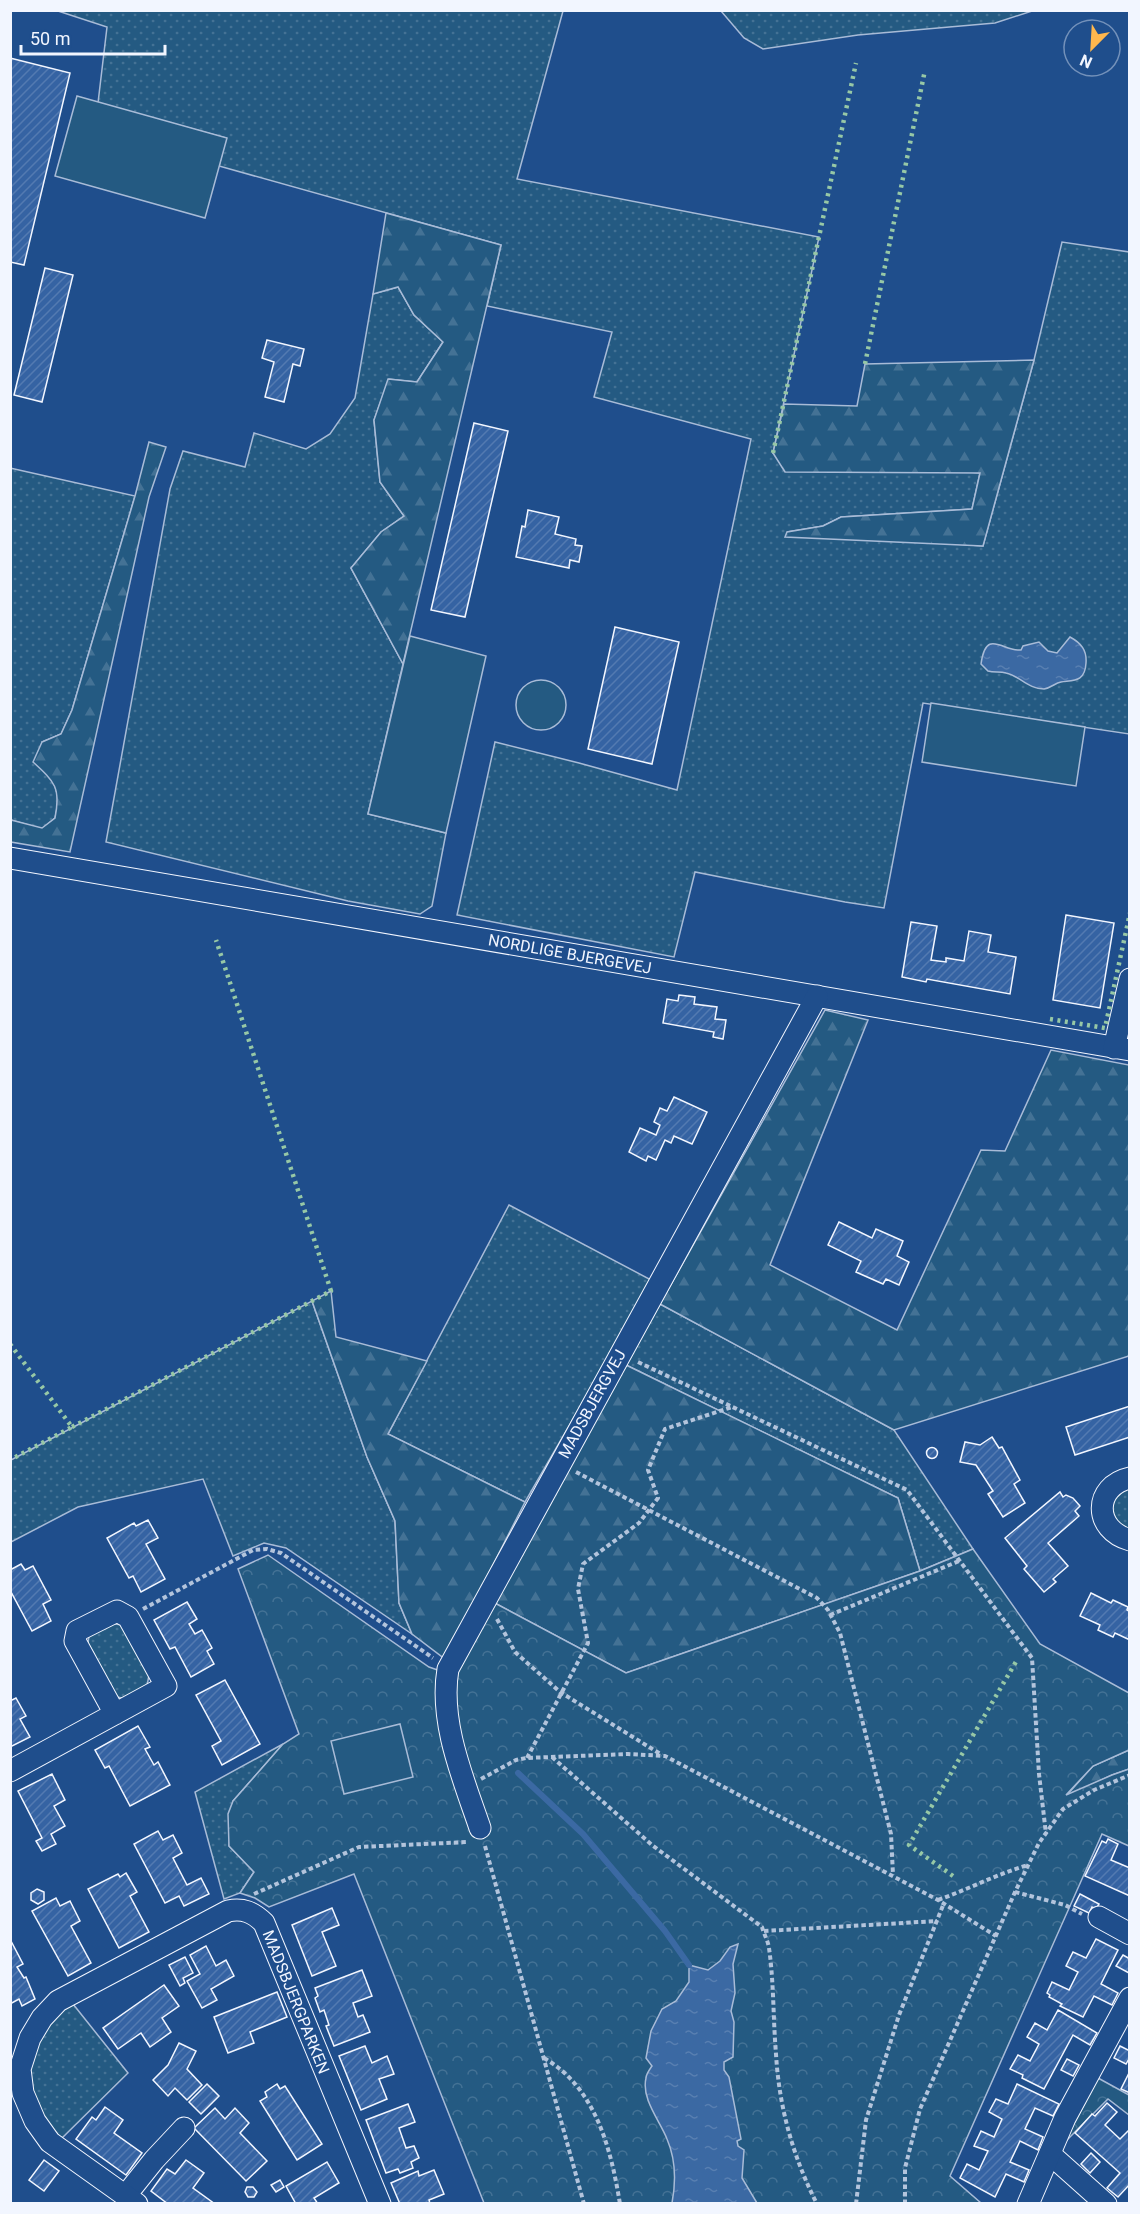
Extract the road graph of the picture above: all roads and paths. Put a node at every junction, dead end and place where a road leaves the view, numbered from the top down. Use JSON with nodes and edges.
{"nodes":[{"id":1,"x":10,"y":858,"type":"edge"},
{"id":2,"x":1130,"y":979,"type":"edge"},
{"id":3,"x":817,"y":996,"type":"junction"},
{"id":4,"x":1121,"y":1049,"type":"edge"},
{"id":5,"x":620,"y":1354,"type":"junction"},
{"id":6,"x":732,"y":1407,"type":"junction"},
{"id":7,"x":559,"y":1464,"type":"junction"},
{"id":8,"x":1130,"y":1478,"type":"edge"},
{"id":9,"x":650,"y":1510,"type":"junction"},
{"id":10,"x":1130,"y":1540,"type":"edge"},
{"id":11,"x":959,"y":1561,"type":"junction"},
{"id":12,"x":486,"y":1597,"type":"junction"},
{"id":13,"x":830,"y":1615,"type":"junction"},
{"id":14,"x":128,"y":1617,"type":"junction"},
{"id":15,"x":448,"y":1669,"type":"junction"},
{"id":16,"x":560,"y":1692,"type":"junction"},
{"id":17,"x":115,"y":1714,"type":"junction"},
{"id":18,"x":664,"y":1756,"type":"junction"},
{"id":19,"x":552,"y":1757,"type":"junction"},
{"id":20,"x":526,"y":1758,"type":"junction"},
{"id":21,"x":10,"y":1771,"type":"edge"},
{"id":22,"x":1130,"y":1775,"type":"edge"},
{"id":23,"x":466,"y":1788,"type":"junction"},
{"id":24,"x":1046,"y":1834,"type":"junction"},
{"id":25,"x":482,"y":1835,"type":"junction"},
{"id":26,"x":1028,"y":1864,"type":"junction"},
{"id":27,"x":894,"y":1875,"type":"junction"},
{"id":28,"x":1015,"y":1892,"type":"junction"},
{"id":29,"x":938,"y":1900,"type":"junction"},
{"id":30,"x":944,"y":1903,"type":"junction"},
{"id":31,"x":245,"y":1911,"type":"junction"},
{"id":32,"x":1099,"y":1917,"type":"joint"},
{"id":33,"x":937,"y":1921,"type":"junction"},
{"id":34,"x":764,"y":1932,"type":"junction"},
{"id":35,"x":1130,"y":1934,"type":"edge"},
{"id":36,"x":996,"y":1936,"type":"junction"},
{"id":37,"x":1130,"y":1998,"type":"edge"},
{"id":38,"x":543,"y":2057,"type":"junction"},
{"id":39,"x":15,"y":2069,"type":"edge"},
{"id":40,"x":184,"y":2128,"type":"dead end"},
{"id":41,"x":1050,"y":2154,"type":"junction"},
{"id":42,"x":131,"y":2199,"type":"edge"},
{"id":43,"x":380,"y":2204,"type":"edge"},
{"id":44,"x":584,"y":2204,"type":"edge"},
{"id":45,"x":620,"y":2204,"type":"edge"},
{"id":46,"x":817,"y":2204,"type":"edge"},
{"id":47,"x":856,"y":2204,"type":"edge"},
{"id":48,"x":905,"y":2204,"type":"edge"},
{"id":49,"x":1028,"y":2204,"type":"edge"},
{"id":50,"x":1106,"y":2204,"type":"edge"}],
"edges":[{"from":1,"to":3,"type":"street","name":"NORDLIGE BJERGEVEJ"},
{"from":2,"to":4,"type":"street"},
{"from":3,"to":4,"type":"street","name":"NORDLIGE BJERGEVEJ"},
{"from":3,"to":5,"type":"street","name":"MADSBJERGVEJ"},
{"from":5,"to":6,"type":"path"},
{"from":5,"to":7,"type":"street","name":"MADSBJERGVEJ"},
{"from":6,"to":9,"type":"path"},
{"from":6,"to":11,"type":"path"},
{"from":7,"to":9,"type":"path"},
{"from":7,"to":12,"type":"street","name":"MADSBJERGVEJ"},
{"from":8,"to":10,"type":"street"},
{"from":9,"to":13,"type":"path"},
{"from":9,"to":16,"type":"path"},
{"from":11,"to":13,"type":"path"},
{"from":11,"to":24,"type":"path"},
{"from":12,"to":15,"type":"street","name":"MADSBJERGVEJ"},
{"from":12,"to":16,"type":"path"},
{"from":13,"to":27,"type":"path"},
{"from":14,"to":15,"type":"path"},
{"from":14,"to":17,"type":"street"},
{"from":14,"to":17,"type":"street"},
{"from":15,"to":23,"type":"street","name":"MADSBJERGVEJ"},
{"from":16,"to":18,"type":"path"},
{"from":16,"to":20,"type":"path"},
{"from":17,"to":21,"type":"street"},
{"from":18,"to":19,"type":"path"},
{"from":18,"to":27,"type":"path"},
{"from":19,"to":20,"type":"path"},
{"from":19,"to":34,"type":"path"},
{"from":20,"to":23,"type":"path"},
{"from":22,"to":24,"type":"path"},
{"from":23,"to":25,"type":"street","name":"MADSBJERGVEJ"},
{"from":24,"to":26,"type":"path"},
{"from":25,"to":31,"type":"path"},
{"from":25,"to":38,"type":"path"},
{"from":26,"to":28,"type":"path"},
{"from":26,"to":29,"type":"path"},
{"from":27,"to":29,"type":"path"},
{"from":28,"to":32,"type":"path"},
{"from":28,"to":36,"type":"path"},
{"from":29,"to":30,"type":"path"},
{"from":30,"to":33,"type":"path"},
{"from":30,"to":36,"type":"path"},
{"from":31,"to":39,"type":"street"},
{"from":31,"to":43,"type":"street","name":"MADSBJERGPARKEN"},
{"from":32,"to":35,"type":"street"},
{"from":33,"to":34,"type":"path"},
{"from":33,"to":47,"type":"path"},
{"from":34,"to":46,"type":"path"},
{"from":36,"to":48,"type":"path"},
{"from":37,"to":41,"type":"street"},
{"from":38,"to":44,"type":"path"},
{"from":38,"to":45,"type":"path"},
{"from":39,"to":42,"type":"street"},
{"from":40,"to":42,"type":"street"},
{"from":41,"to":49,"type":"street"},
{"from":41,"to":50,"type":"street"}]}
